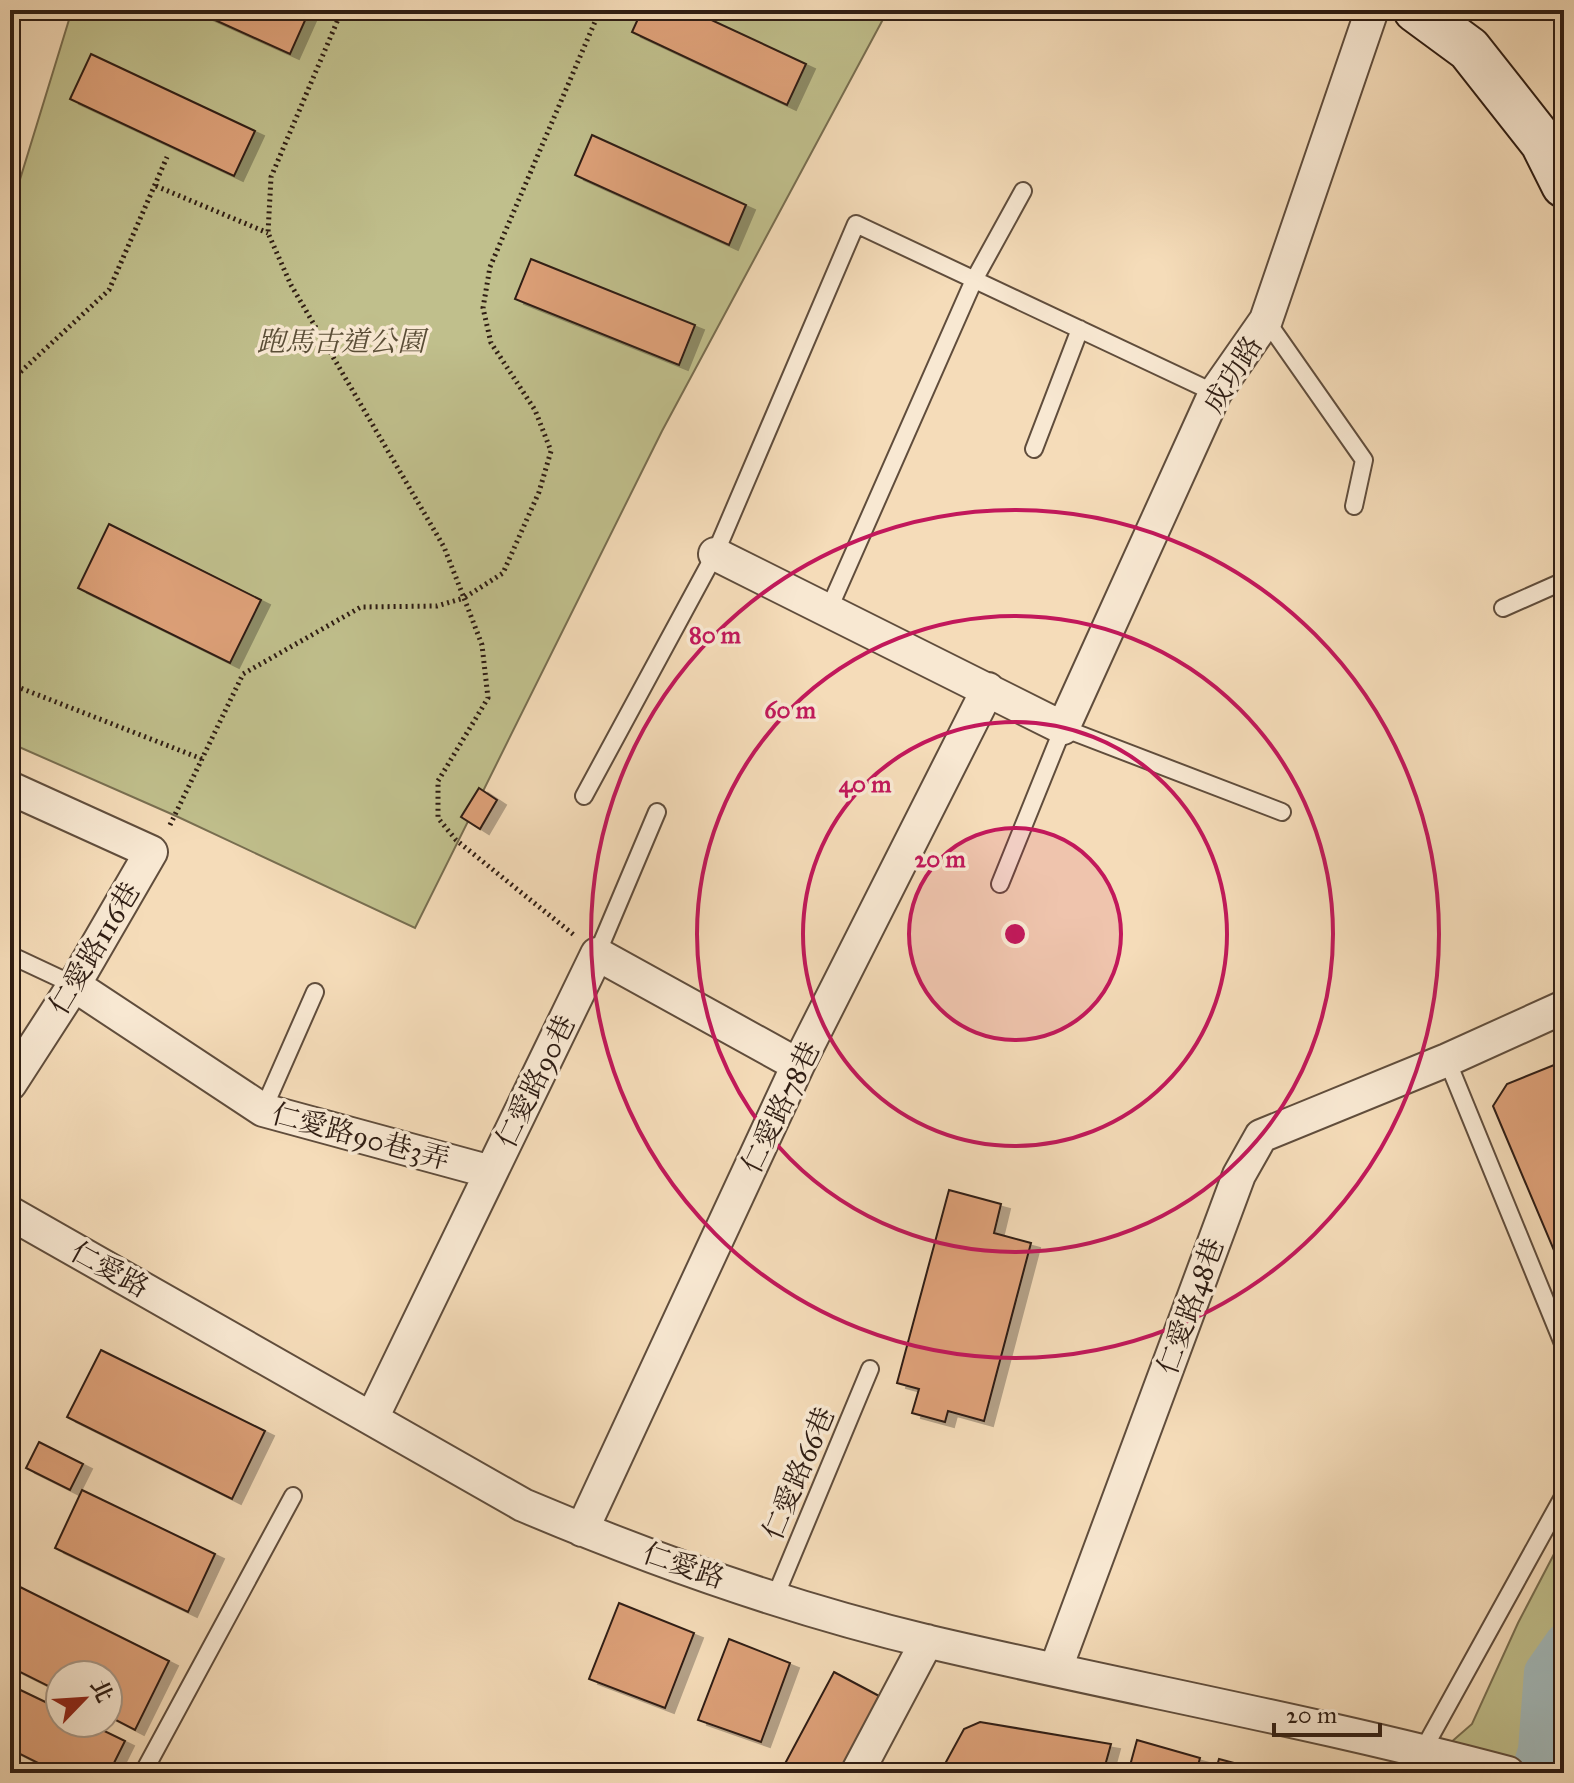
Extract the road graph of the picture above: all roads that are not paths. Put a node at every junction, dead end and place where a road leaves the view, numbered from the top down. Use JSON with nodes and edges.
{"nodes":[{"id":1,"x":1372,"y":10,"type":"edge"},
{"id":2,"x":1416,"y":10,"type":"edge"},
{"id":3,"x":1564,"y":185,"type":"edge"},
{"id":4,"x":1023,"y":191,"type":"dead end"},
{"id":5,"x":974,"y":280,"type":"junction"},
{"id":6,"x":1266,"y":320,"type":"junction"},
{"id":7,"x":1080,"y":329,"type":"junction"},
{"id":8,"x":1215,"y":393,"type":"junction"},
{"id":9,"x":1034,"y":449,"type":"dead end"},
{"id":10,"x":1354,"y":506,"type":"dead end"},
{"id":11,"x":715,"y":554,"type":"junction"},
{"id":12,"x":1564,"y":581,"type":"edge"},
{"id":13,"x":1503,"y":608,"type":"dead end"},
{"id":14,"x":828,"y":611,"type":"junction"},
{"id":15,"x":988,"y":689,"type":"junction"},
{"id":16,"x":1063,"y":728,"type":"junction"},
{"id":17,"x":10,"y":788,"type":"edge"},
{"id":18,"x":584,"y":796,"type":"dead end"},
{"id":19,"x":657,"y":812,"type":"dead end"},
{"id":20,"x":1282,"y":812,"type":"dead end"},
{"id":21,"x":1000,"y":884,"type":"dead end"},
{"id":22,"x":597,"y":954,"type":"junction"},
{"id":23,"x":10,"y":955,"type":"edge"},
{"id":24,"x":74,"y":985,"type":"junction"},
{"id":25,"x":315,"y":992,"type":"dead end"},
{"id":26,"x":1564,"y":1007,"type":"edge"},
{"id":27,"x":1447,"y":1060,"type":"junction"},
{"id":28,"x":798,"y":1065,"type":"junction"},
{"id":29,"x":10,"y":1084,"type":"edge"},
{"id":30,"x":263,"y":1110,"type":"junction"},
{"id":31,"x":491,"y":1172,"type":"junction"},
{"id":32,"x":10,"y":1213,"type":"edge"},
{"id":33,"x":1564,"y":1346,"type":"edge"},
{"id":34,"x":870,"y":1369,"type":"dead end"},
{"id":35,"x":373,"y":1416,"type":"junction"},
{"id":36,"x":1564,"y":1495,"type":"edge"},
{"id":37,"x":293,"y":1496,"type":"dead end"},
{"id":38,"x":582,"y":1530,"type":"junction"},
{"id":39,"x":775,"y":1597,"type":"junction"},
{"id":40,"x":927,"y":1641,"type":"junction"},
{"id":41,"x":1056,"y":1668,"type":"junction"},
{"id":42,"x":1424,"y":1762,"type":"edge"},
{"id":43,"x":143,"y":1773,"type":"edge"},
{"id":44,"x":857,"y":1773,"type":"edge"},
{"id":45,"x":1508,"y":1773,"type":"edge"}],
"edges":[{"from":1,"to":6,"type":"street","name":"成功路"},
{"from":2,"to":3,"type":"street"},
{"from":4,"to":5,"type":"lane"},
{"from":5,"to":7,"type":"lane"},
{"from":5,"to":11,"type":"lane"},
{"from":5,"to":14,"type":"lane"},
{"from":6,"to":8,"type":"street","name":"成功路"},
{"from":6,"to":10,"type":"lane"},
{"from":7,"to":8,"type":"lane"},
{"from":7,"to":9,"type":"lane"},
{"from":8,"to":16,"type":"street","name":"成功路"},
{"from":11,"to":14,"type":"street"},
{"from":11,"to":18,"type":"lane"},
{"from":12,"to":13,"type":"lane"},
{"from":14,"to":15,"type":"street"},
{"from":15,"to":16,"type":"street"},
{"from":15,"to":28,"type":"street","name":"仁愛路78巷"},
{"from":16,"to":20,"type":"lane"},
{"from":16,"to":21,"type":"lane"},
{"from":17,"to":24,"type":"street","name":"仁愛路116巷"},
{"from":19,"to":22,"type":"lane"},
{"from":22,"to":28,"type":"street"},
{"from":22,"to":31,"type":"street","name":"仁愛路90巷"},
{"from":23,"to":24,"type":"lane"},
{"from":24,"to":29,"type":"street","name":"仁愛路116巷"},
{"from":24,"to":30,"type":"street","name":"仁愛路90巷3弄"},
{"from":25,"to":30,"type":"lane"},
{"from":26,"to":27,"type":"street","name":"仁愛路48巷"},
{"from":27,"to":33,"type":"lane"},
{"from":27,"to":41,"type":"street","name":"仁愛路48巷"},
{"from":28,"to":38,"type":"street","name":"仁愛路78巷"},
{"from":30,"to":31,"type":"street","name":"仁愛路90巷3弄"},
{"from":31,"to":35,"type":"street","name":"仁愛路90巷"},
{"from":32,"to":35,"type":"street","name":"仁愛路"},
{"from":34,"to":39,"type":"lane","name":"仁愛路66巷"},
{"from":35,"to":38,"type":"street","name":"仁愛路"},
{"from":36,"to":42,"type":"lane"},
{"from":37,"to":43,"type":"lane"},
{"from":38,"to":39,"type":"street","name":"仁愛路"},
{"from":39,"to":40,"type":"street","name":"仁愛路"},
{"from":40,"to":41,"type":"street","name":"仁愛路"},
{"from":40,"to":44,"type":"street"},
{"from":41,"to":42,"type":"street","name":"仁愛路"},
{"from":42,"to":45,"type":"street","name":"仁愛路"}]}
